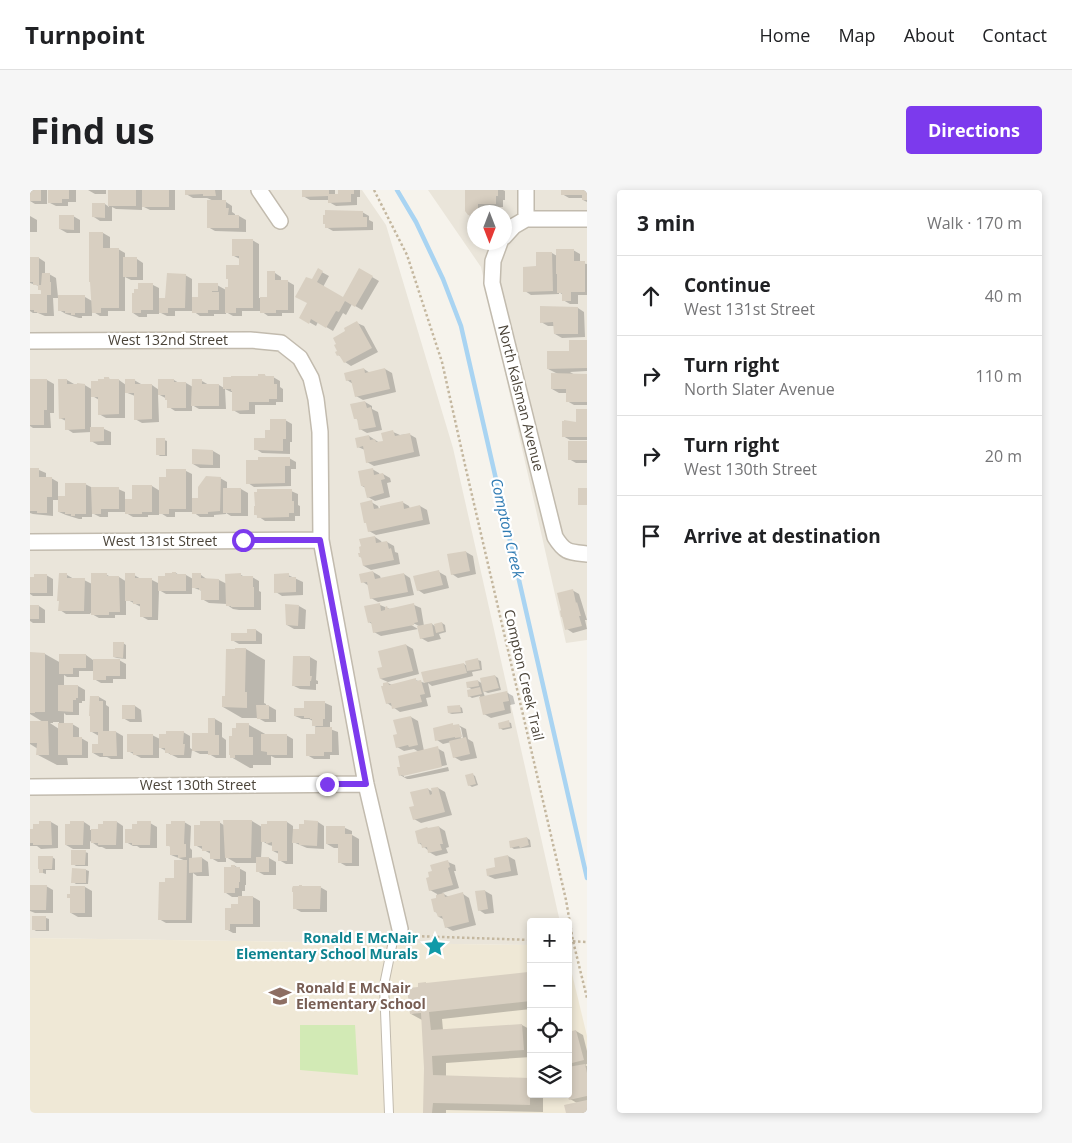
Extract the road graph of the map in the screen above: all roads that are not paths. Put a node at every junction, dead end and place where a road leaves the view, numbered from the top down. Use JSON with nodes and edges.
{"nodes":[{"id":1,"x":259,"y":190,"type":"edge"},
{"id":2,"x":526,"y":190,"type":"edge"},
{"id":3,"x":526,"y":219,"type":"junction"},
{"id":4,"x":587,"y":219,"type":"edge"},
{"id":5,"x":280,"y":221,"type":"dead end"},
{"id":6,"x":512,"y":228,"type":"edge"},
{"id":7,"x":497,"y":250,"type":"edge"},
{"id":8,"x":30,"y":341,"type":"edge"},
{"id":9,"x":320,"y":540,"type":"junction"},
{"id":10,"x":30,"y":542,"type":"edge"},
{"id":11,"x":587,"y":554,"type":"edge"},
{"id":12,"x":366,"y":784,"type":"junction"},
{"id":13,"x":30,"y":787,"type":"edge"},
{"id":14,"x":400,"y":929,"type":"joint"},
{"id":15,"x":389,"y":1113,"type":"edge"}],
"edges":[{"from":1,"to":5,"type":"street"},
{"from":2,"to":3,"type":"street"},
{"from":3,"to":4,"type":"street"},
{"from":3,"to":6,"type":"street"},
{"from":7,"to":11,"type":"street","name":"North Kalsman Avenue"},
{"from":8,"to":9,"type":"street","name":"West 132nd Street"},
{"from":9,"to":10,"type":"street","name":"West 131st Street"},
{"from":9,"to":12,"type":"street"},
{"from":12,"to":13,"type":"street","name":"West 130th Street"},
{"from":12,"to":14,"type":"street"},
{"from":14,"to":15,"type":"lane"}]}
